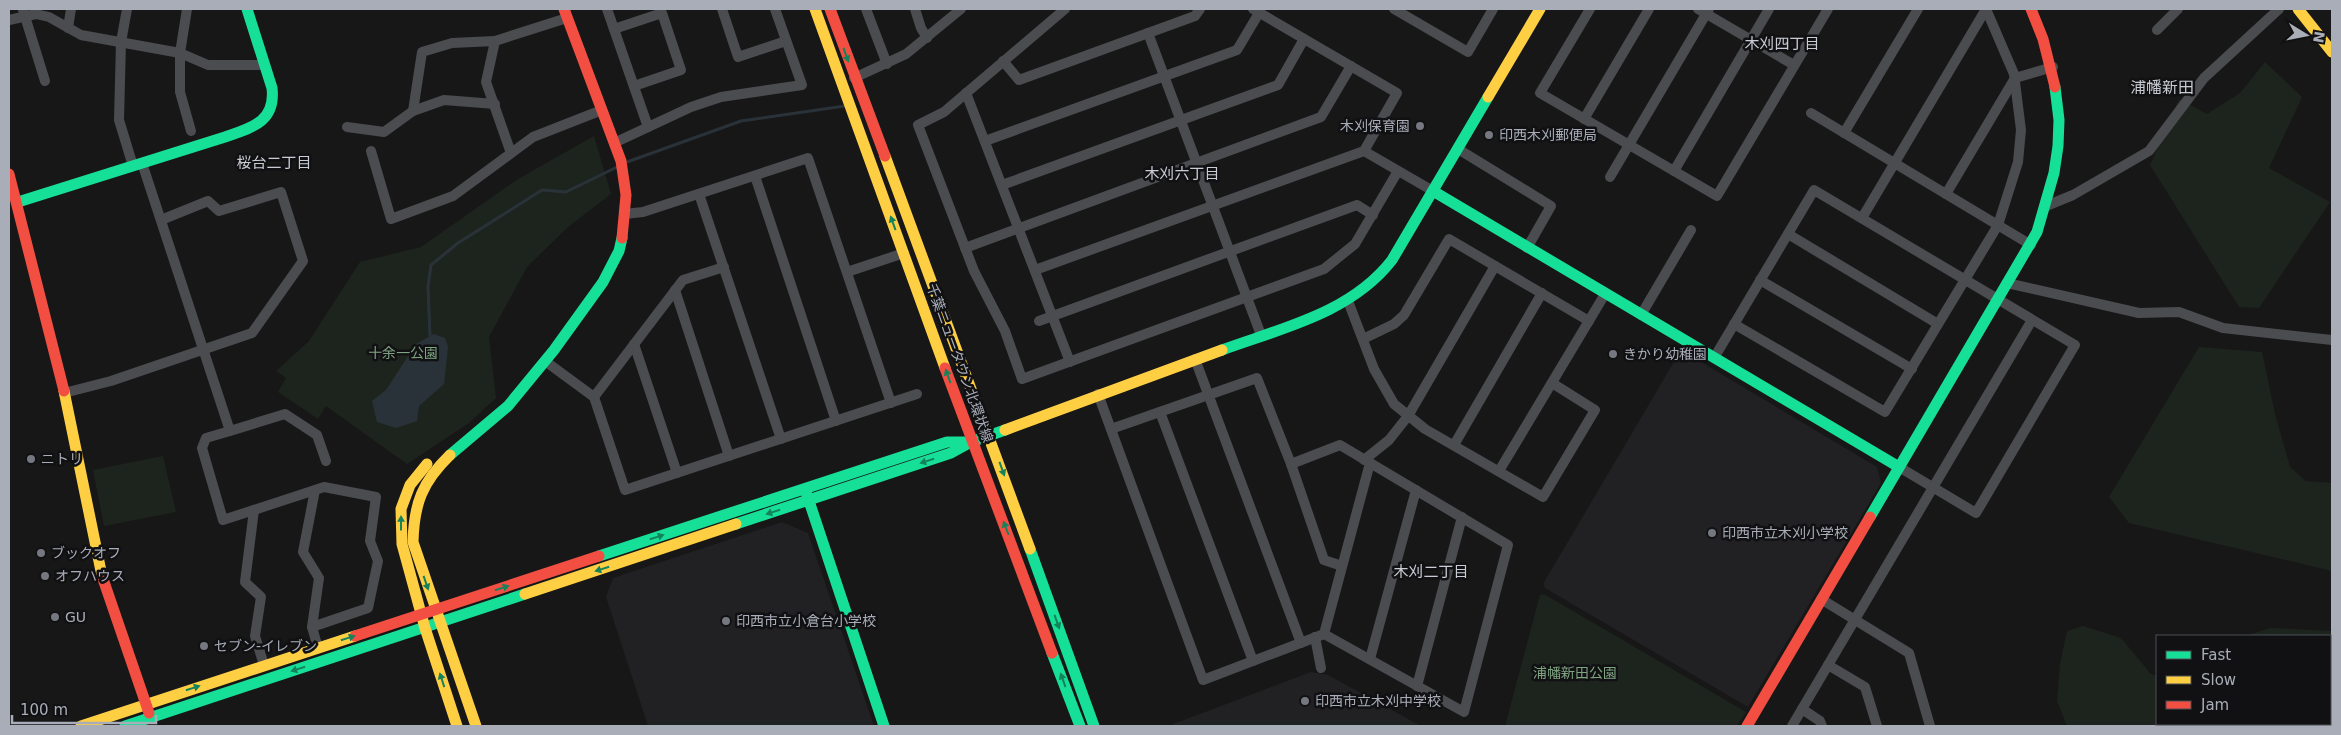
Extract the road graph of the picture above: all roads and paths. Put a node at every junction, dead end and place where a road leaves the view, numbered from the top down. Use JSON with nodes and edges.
{"nodes":[{"id":1,"x":71,"y":9,"type":"edge"},
{"id":2,"x":127,"y":9,"type":"edge"},
{"id":3,"x":187,"y":9,"type":"edge"},
{"id":4,"x":246,"y":9,"type":"edge"},
{"id":5,"x":608,"y":9,"type":"edge"},
{"id":6,"x":722,"y":9,"type":"edge"},
{"id":7,"x":775,"y":9,"type":"edge"},
{"id":8,"x":815,"y":9,"type":"edge"},
{"id":9,"x":830,"y":9,"type":"edge"},
{"id":10,"x":866,"y":9,"type":"edge"},
{"id":11,"x":915,"y":9,"type":"edge"},
{"id":12,"x":961,"y":9,"type":"edge"},
{"id":13,"x":1064,"y":9,"type":"edge"},
{"id":14,"x":1200,"y":9,"type":"edge"},
{"id":15,"x":1394,"y":9,"type":"edge"},
{"id":16,"x":1493,"y":9,"type":"edge"},
{"id":17,"x":1540,"y":9,"type":"edge"},
{"id":18,"x":1590,"y":9,"type":"edge"},
{"id":19,"x":1649,"y":9,"type":"edge"},
{"id":20,"x":1769,"y":9,"type":"edge"},
{"id":21,"x":1828,"y":9,"type":"edge"},
{"id":22,"x":1918,"y":9,"type":"edge"},
{"id":23,"x":1986,"y":9,"type":"edge"},
{"id":24,"x":2031,"y":9,"type":"edge"},
{"id":25,"x":2178,"y":9,"type":"edge"},
{"id":26,"x":2279,"y":9,"type":"edge"},
{"id":27,"x":2298,"y":9,"type":"edge"},
{"id":28,"x":1704,"y":10,"type":"edge"},
{"id":29,"x":1256,"y":11,"type":"edge"},
{"id":30,"x":23,"y":12,"type":"edge"},
{"id":31,"x":566,"y":14,"type":"edge"},
{"id":32,"x":9,"y":20,"type":"edge"},
{"id":33,"x":68,"y":28,"type":"junction"},
{"id":34,"x":614,"y":29,"type":"junction"},
{"id":35,"x":2157,"y":30,"type":"dead end"},
{"id":36,"x":1148,"y":33,"type":"junction"},
{"id":37,"x":927,"y":38,"type":"junction"},
{"id":38,"x":1304,"y":39,"type":"junction"},
{"id":39,"x":1751,"y":40,"type":"junction"},
{"id":40,"x":495,"y":41,"type":"junction"},
{"id":41,"x":786,"y":41,"type":"junction"},
{"id":42,"x":121,"y":42,"type":"junction"},
{"id":43,"x":2332,"y":52,"type":"edge"},
{"id":44,"x":180,"y":53,"type":"junction"},
{"id":45,"x":1003,"y":61,"type":"junction"},
{"id":46,"x":887,"y":64,"type":"junction"},
{"id":47,"x":265,"y":65,"type":"junction"},
{"id":48,"x":1794,"y":65,"type":"junction"},
{"id":49,"x":1351,"y":66,"type":"junction"},
{"id":50,"x":2053,"y":67,"type":"junction"},
{"id":51,"x":1164,"y":76,"type":"junction"},
{"id":52,"x":854,"y":78,"type":"junction"},
{"id":53,"x":2014,"y":78,"type":"junction"},
{"id":54,"x":45,"y":82,"type":"dead end"},
{"id":55,"x":634,"y":86,"type":"junction"},
{"id":56,"x":966,"y":93,"type":"junction"},
{"id":57,"x":495,"y":104,"type":"junction"},
{"id":58,"x":602,"y":110,"type":"junction"},
{"id":59,"x":413,"y":111,"type":"junction"},
{"id":60,"x":1811,"y":113,"type":"dead end"},
{"id":61,"x":1584,"y":119,"type":"junction"},
{"id":62,"x":1180,"y":120,"type":"junction"},
{"id":63,"x":347,"y":127,"type":"dead end"},
{"id":64,"x":648,"y":128,"type":"junction"},
{"id":65,"x":191,"y":131,"type":"dead end"},
{"id":66,"x":1844,"y":133,"type":"junction"},
{"id":67,"x":985,"y":141,"type":"junction"},
{"id":68,"x":614,"y":143,"type":"junction"},
{"id":69,"x":1629,"y":145,"type":"junction"},
{"id":70,"x":1458,"y":149,"type":"junction"},
{"id":71,"x":371,"y":150,"type":"dead end"},
{"id":72,"x":1364,"y":151,"type":"junction"},
{"id":73,"x":511,"y":153,"type":"junction"},
{"id":74,"x":1197,"y":163,"type":"junction"},
{"id":75,"x":1894,"y":163,"type":"junction"},
{"id":76,"x":138,"y":164,"type":"junction"},
{"id":77,"x":1398,"y":171,"type":"junction"},
{"id":78,"x":1674,"y":171,"type":"junction"},
{"id":79,"x":9,"y":174,"type":"edge"},
{"id":80,"x":755,"y":176,"type":"junction"},
{"id":81,"x":1610,"y":177,"type":"dead end"},
{"id":82,"x":1002,"y":185,"type":"junction"},
{"id":83,"x":1433,"y":191,"type":"junction"},
{"id":84,"x":699,"y":194,"type":"junction"},
{"id":85,"x":1946,"y":194,"type":"junction"},
{"id":86,"x":18,"y":202,"type":"junction"},
{"id":87,"x":1213,"y":206,"type":"junction"},
{"id":88,"x":2046,"y":206,"type":"junction"},
{"id":89,"x":625,"y":214,"type":"junction"},
{"id":90,"x":1373,"y":215,"type":"junction"},
{"id":91,"x":1862,"y":218,"type":"junction"},
{"id":92,"x":160,"y":220,"type":"junction"},
{"id":93,"x":1998,"y":225,"type":"junction"},
{"id":94,"x":1019,"y":228,"type":"junction"},
{"id":95,"x":1691,"y":230,"type":"dead end"},
{"id":96,"x":1788,"y":234,"type":"junction"},
{"id":97,"x":2031,"y":245,"type":"junction"},
{"id":98,"x":965,"y":248,"type":"junction"},
{"id":99,"x":1527,"y":248,"type":"junction"},
{"id":100,"x":1230,"y":252,"type":"junction"},
{"id":101,"x":904,"y":253,"type":"junction"},
{"id":102,"x":1495,"y":266,"type":"junction"},
{"id":103,"x":724,"y":267,"type":"junction"},
{"id":104,"x":1035,"y":270,"type":"junction"},
{"id":105,"x":847,"y":272,"type":"junction"},
{"id":106,"x":1760,"y":280,"type":"junction"},
{"id":107,"x":1965,"y":280,"type":"junction"},
{"id":108,"x":2008,"y":283,"type":"junction"},
{"id":109,"x":675,"y":290,"type":"junction"},
{"id":110,"x":1542,"y":293,"type":"junction"},
{"id":111,"x":1605,"y":294,"type":"junction"},
{"id":112,"x":1247,"y":298,"type":"junction"},
{"id":113,"x":1997,"y":299,"type":"junction"},
{"id":114,"x":1348,"y":301,"type":"junction"},
{"id":115,"x":1641,"y":314,"type":"junction"},
{"id":116,"x":1052,"y":316,"type":"junction"},
{"id":117,"x":2032,"y":320,"type":"junction"},
{"id":118,"x":1039,"y":321,"type":"dead end"},
{"id":119,"x":1589,"y":321,"type":"junction"},
{"id":120,"x":1734,"y":324,"type":"junction"},
{"id":121,"x":1938,"y":324,"type":"junction"},
{"id":122,"x":1261,"y":335,"type":"junction"},
{"id":123,"x":1363,"y":339,"type":"junction"},
{"id":124,"x":2332,"y":340,"type":"edge"},
{"id":125,"x":634,"y":344,"type":"junction"},
{"id":126,"x":203,"y":350,"type":"junction"},
{"id":127,"x":1714,"y":358,"type":"junction"},
{"id":128,"x":1195,"y":359,"type":"junction"},
{"id":129,"x":545,"y":361,"type":"junction"},
{"id":130,"x":1070,"y":362,"type":"junction"},
{"id":131,"x":1912,"y":369,"type":"junction"},
{"id":132,"x":1552,"y":383,"type":"junction"},
{"id":133,"x":64,"y":393,"type":"junction"},
{"id":134,"x":917,"y":394,"type":"dead end"},
{"id":135,"x":1098,"y":394,"type":"junction"},
{"id":136,"x":1209,"y":395,"type":"junction"},
{"id":137,"x":594,"y":397,"type":"junction"},
{"id":138,"x":891,"y":403,"type":"junction"},
{"id":139,"x":1160,"y":412,"type":"junction"},
{"id":140,"x":1408,"y":416,"type":"junction"},
{"id":141,"x":836,"y":421,"type":"junction"},
{"id":142,"x":1111,"y":429,"type":"junction"},
{"id":143,"x":230,"y":431,"type":"junction"},
{"id":144,"x":990,"y":435,"type":"junction"},
{"id":145,"x":781,"y":439,"type":"junction"},
{"id":146,"x":972,"y":442,"type":"junction"},
{"id":147,"x":1454,"y":445,"type":"junction"},
{"id":148,"x":457,"y":446,"type":"junction"},
{"id":149,"x":730,"y":456,"type":"junction"},
{"id":150,"x":326,"y":460,"type":"dead end"},
{"id":151,"x":1367,"y":461,"type":"junction"},
{"id":152,"x":1291,"y":464,"type":"junction"},
{"id":153,"x":1899,"y":467,"type":"junction"},
{"id":154,"x":1498,"y":470,"type":"junction"},
{"id":155,"x":677,"y":473,"type":"junction"},
{"id":156,"x":1932,"y":487,"type":"junction"},
{"id":157,"x":804,"y":488,"type":"junction"},
{"id":158,"x":315,"y":490,"type":"junction"},
{"id":159,"x":1416,"y":490,"type":"junction"},
{"id":160,"x":808,"y":500,"type":"junction"},
{"id":161,"x":254,"y":510,"type":"junction"},
{"id":162,"x":1462,"y":517,"type":"junction"},
{"id":163,"x":1342,"y":566,"type":"junction"},
{"id":164,"x":1821,"y":599,"type":"junction"},
{"id":165,"x":436,"y":610,"type":"junction"},
{"id":166,"x":422,"y":614,"type":"junction"},
{"id":167,"x":1854,"y":620,"type":"junction"},
{"id":168,"x":440,"y":622,"type":"junction"},
{"id":169,"x":312,"y":627,"type":"junction"},
{"id":170,"x":426,"y":628,"type":"junction"},
{"id":171,"x":1320,"y":636,"type":"junction"},
{"id":172,"x":1301,"y":643,"type":"junction"},
{"id":173,"x":318,"y":648,"type":"junction"},
{"id":174,"x":1370,"y":659,"type":"junction"},
{"id":175,"x":1253,"y":661,"type":"junction"},
{"id":176,"x":264,"y":665,"type":"junction"},
{"id":177,"x":1828,"y":665,"type":"junction"},
{"id":178,"x":1321,"y":668,"type":"dead end"},
{"id":179,"x":1417,"y":686,"type":"junction"},
{"id":180,"x":146,"y":704,"type":"junction"},
{"id":181,"x":1802,"y":709,"type":"junction"},
{"id":182,"x":153,"y":723,"type":"edge"},
{"id":183,"x":81,"y":726,"type":"edge"},
{"id":184,"x":125,"y":726,"type":"edge"},
{"id":185,"x":457,"y":726,"type":"edge"},
{"id":186,"x":476,"y":726,"type":"edge"},
{"id":187,"x":884,"y":726,"type":"edge"},
{"id":188,"x":1080,"y":726,"type":"edge"},
{"id":189,"x":1094,"y":726,"type":"edge"},
{"id":190,"x":1747,"y":726,"type":"edge"},
{"id":191,"x":1792,"y":726,"type":"edge"},
{"id":192,"x":1822,"y":726,"type":"edge"},
{"id":193,"x":1877,"y":726,"type":"edge"},
{"id":194,"x":1930,"y":726,"type":"edge"}],
"edges":[{"from":1,"to":33,"type":"street"},
{"from":2,"to":42,"type":"street"},
{"from":3,"to":44,"type":"street"},
{"from":4,"to":47,"type":"street"},
{"from":5,"to":34,"type":"street"},
{"from":6,"to":41,"type":"street"},
{"from":7,"to":41,"type":"street"},
{"from":101,"to":8,"type":"street","name":"千葉ニュータウン北環状線","one_way":true},
{"from":9,"to":52,"type":"street","name":"千葉ニュータウン北環状線","one_way":true},
{"from":10,"to":46,"type":"street"},
{"from":11,"to":37,"type":"street"},
{"from":12,"to":37,"type":"street"},
{"from":13,"to":45,"type":"street"},
{"from":14,"to":36,"type":"street"},
{"from":15,"to":16,"type":"street"},
{"from":17,"to":70,"type":"street"},
{"from":18,"to":61,"type":"street"},
{"from":19,"to":61,"type":"street"},
{"from":20,"to":39,"type":"street"},
{"from":21,"to":48,"type":"street"},
{"from":22,"to":66,"type":"street"},
{"from":23,"to":53,"type":"street"},
{"from":23,"to":75,"type":"street"},
{"from":24,"to":50,"type":"street"},
{"from":25,"to":35,"type":"street"},
{"from":26,"to":88,"type":"street"},
{"from":27,"to":43,"type":"street"},
{"from":28,"to":39,"type":"street"},
{"from":28,"to":69,"type":"street"},
{"from":29,"to":38,"type":"street"},
{"from":29,"to":51,"type":"street"},
{"from":30,"to":32,"type":"street"},
{"from":30,"to":33,"type":"street"},
{"from":30,"to":54,"type":"street"},
{"from":31,"to":40,"type":"street"},
{"from":31,"to":58,"type":"street"},
{"from":33,"to":42,"type":"street"},
{"from":34,"to":55,"type":"street"},
{"from":34,"to":55,"type":"street"},
{"from":36,"to":45,"type":"street"},
{"from":36,"to":51,"type":"street"},
{"from":37,"to":46,"type":"street"},
{"from":38,"to":49,"type":"street"},
{"from":38,"to":62,"type":"street"},
{"from":39,"to":48,"type":"street"},
{"from":39,"to":78,"type":"street"},
{"from":40,"to":57,"type":"street"},
{"from":40,"to":59,"type":"street"},
{"from":41,"to":64,"type":"street"},
{"from":42,"to":44,"type":"street"},
{"from":42,"to":76,"type":"street"},
{"from":44,"to":47,"type":"street"},
{"from":44,"to":65,"type":"street"},
{"from":45,"to":56,"type":"street"},
{"from":46,"to":52,"type":"street"},
{"from":47,"to":76,"type":"street"},
{"from":48,"to":78,"type":"street"},
{"from":49,"to":72,"type":"street"},
{"from":49,"to":74,"type":"street"},
{"from":50,"to":53,"type":"street"},
{"from":50,"to":88,"type":"street"},
{"from":51,"to":62,"type":"street"},
{"from":51,"to":67,"type":"street"},
{"from":52,"to":144,"type":"street","name":"千葉ニュータウン北環状線"},
{"from":53,"to":85,"type":"street"},
{"from":53,"to":93,"type":"street"},
{"from":55,"to":64,"type":"street"},
{"from":56,"to":67,"type":"street"},
{"from":56,"to":98,"type":"street"},
{"from":57,"to":59,"type":"street"},
{"from":57,"to":73,"type":"street"},
{"from":58,"to":68,"type":"street"},
{"from":58,"to":73,"type":"street"},
{"from":59,"to":63,"type":"street"},
{"from":60,"to":66,"type":"street"},
{"from":61,"to":69,"type":"street"},
{"from":62,"to":74,"type":"street"},
{"from":62,"to":82,"type":"street"},
{"from":64,"to":68,"type":"street"},
{"from":66,"to":75,"type":"street"},
{"from":67,"to":82,"type":"street"},
{"from":68,"to":89,"type":"street"},
{"from":69,"to":78,"type":"street"},
{"from":69,"to":81,"type":"street"},
{"from":70,"to":83,"type":"street"},
{"from":70,"to":99,"type":"street"},
{"from":71,"to":73,"type":"street"},
{"from":72,"to":77,"type":"street"},
{"from":72,"to":87,"type":"street"},
{"from":74,"to":87,"type":"street"},
{"from":74,"to":94,"type":"street"},
{"from":75,"to":85,"type":"street"},
{"from":75,"to":91,"type":"street"},
{"from":76,"to":86,"type":"street"},
{"from":76,"to":92,"type":"street"},
{"from":77,"to":83,"type":"street"},
{"from":77,"to":90,"type":"street"},
{"from":79,"to":86,"type":"street"},
{"from":80,"to":84,"type":"street"},
{"from":80,"to":105,"type":"street"},
{"from":80,"to":141,"type":"street"},
{"from":82,"to":94,"type":"street"},
{"from":83,"to":99,"type":"street"},
{"from":83,"to":114,"type":"street"},
{"from":84,"to":89,"type":"street"},
{"from":84,"to":103,"type":"street"},
{"from":85,"to":93,"type":"street"},
{"from":86,"to":133,"type":"street"},
{"from":87,"to":100,"type":"street"},
{"from":87,"to":104,"type":"street"},
{"from":88,"to":97,"type":"street"},
{"from":89,"to":129,"type":"street"},
{"from":90,"to":100,"type":"street"},
{"from":90,"to":112,"type":"street"},
{"from":91,"to":96,"type":"street"},
{"from":91,"to":107,"type":"street"},
{"from":92,"to":126,"type":"street"},
{"from":92,"to":126,"type":"street"},
{"from":93,"to":97,"type":"street"},
{"from":93,"to":107,"type":"street"},
{"from":94,"to":98,"type":"street"},
{"from":94,"to":104,"type":"street"},
{"from":95,"to":115,"type":"street"},
{"from":96,"to":106,"type":"street"},
{"from":96,"to":121,"type":"street"},
{"from":97,"to":108,"type":"street"},
{"from":98,"to":130,"type":"street"},
{"from":99,"to":111,"type":"street"},
{"from":100,"to":112,"type":"street"},
{"from":100,"to":116,"type":"street"},
{"from":101,"to":105,"type":"street"},
{"from":146,"to":101,"type":"street","name":"千葉ニュータウン北環状線","one_way":true},
{"from":102,"to":110,"type":"street"},
{"from":102,"to":123,"type":"street"},
{"from":102,"to":140,"type":"street"},
{"from":103,"to":109,"type":"street"},
{"from":103,"to":145,"type":"street"},
{"from":104,"to":116,"type":"street"},
{"from":105,"to":138,"type":"street"},
{"from":106,"to":120,"type":"street"},
{"from":106,"to":131,"type":"street"},
{"from":107,"to":113,"type":"street"},
{"from":107,"to":121,"type":"street"},
{"from":108,"to":113,"type":"street"},
{"from":108,"to":124,"type":"street"},
{"from":109,"to":125,"type":"street"},
{"from":109,"to":149,"type":"street"},
{"from":110,"to":119,"type":"street"},
{"from":110,"to":147,"type":"street"},
{"from":111,"to":115,"type":"street"},
{"from":111,"to":119,"type":"street"},
{"from":112,"to":122,"type":"street"},
{"from":112,"to":130,"type":"street"},
{"from":113,"to":117,"type":"street"},
{"from":113,"to":153,"type":"street"},
{"from":114,"to":122,"type":"street"},
{"from":114,"to":123,"type":"street"},
{"from":115,"to":127,"type":"street"},
{"from":116,"to":118,"type":"street"},
{"from":116,"to":130,"type":"street"},
{"from":117,"to":156,"type":"street"},
{"from":117,"to":156,"type":"street"},
{"from":119,"to":132,"type":"street"},
{"from":120,"to":127,"type":"street"},
{"from":120,"to":131,"type":"street"},
{"from":121,"to":131,"type":"street"},
{"from":122,"to":128,"type":"street"},
{"from":123,"to":140,"type":"street"},
{"from":125,"to":137,"type":"street"},
{"from":125,"to":155,"type":"street"},
{"from":126,"to":133,"type":"street"},
{"from":126,"to":143,"type":"street"},
{"from":127,"to":153,"type":"street"},
{"from":128,"to":135,"type":"street"},
{"from":128,"to":136,"type":"street"},
{"from":129,"to":137,"type":"street"},
{"from":129,"to":148,"type":"street"},
{"from":132,"to":154,"type":"street"},
{"from":132,"to":154,"type":"street"},
{"from":133,"to":180,"type":"street"},
{"from":134,"to":138,"type":"street"},
{"from":135,"to":142,"type":"street"},
{"from":135,"to":144,"type":"street"},
{"from":136,"to":139,"type":"street"},
{"from":136,"to":152,"type":"street"},
{"from":136,"to":172,"type":"street"},
{"from":137,"to":155,"type":"street"},
{"from":138,"to":141,"type":"street"},
{"from":139,"to":142,"type":"street"},
{"from":139,"to":175,"type":"street"},
{"from":140,"to":147,"type":"street"},
{"from":140,"to":151,"type":"street"},
{"from":141,"to":145,"type":"street"},
{"from":142,"to":175,"type":"street"},
{"from":143,"to":150,"type":"street"},
{"from":143,"to":161,"type":"street"},
{"from":144,"to":146,"type":"street"},
{"from":144,"to":189,"type":"street","name":"千葉ニュータウン北環状線","one_way":true},
{"from":145,"to":149,"type":"street"},
{"from":146,"to":157,"type":"street"},
{"from":146,"to":160,"type":"street","one_way":true},
{"from":188,"to":146,"type":"street","name":"千葉ニュータウン北環状線","one_way":true},
{"from":147,"to":154,"type":"street"},
{"from":148,"to":165,"type":"street","one_way":true},
{"from":166,"to":148,"type":"street","one_way":true},
{"from":149,"to":155,"type":"street"},
{"from":151,"to":152,"type":"street"},
{"from":151,"to":159,"type":"street"},
{"from":151,"to":163,"type":"street"},
{"from":152,"to":163,"type":"street"},
{"from":153,"to":156,"type":"street"},
{"from":153,"to":164,"type":"street"},
{"from":156,"to":167,"type":"street"},
{"from":157,"to":160,"type":"street"},
{"from":165,"to":157,"type":"street","one_way":true},
{"from":158,"to":161,"type":"street"},
{"from":158,"to":169,"type":"street"},
{"from":158,"to":169,"type":"street"},
{"from":159,"to":162,"type":"street"},
{"from":159,"to":174,"type":"street"},
{"from":160,"to":168,"type":"street","one_way":true},
{"from":160,"to":187,"type":"street"},
{"from":161,"to":176,"type":"street"},
{"from":162,"to":179,"type":"street"},
{"from":162,"to":179,"type":"street"},
{"from":163,"to":171,"type":"street"},
{"from":164,"to":167,"type":"street"},
{"from":164,"to":190,"type":"street"},
{"from":165,"to":166,"type":"street"},
{"from":165,"to":168,"type":"street"},
{"from":166,"to":170,"type":"street"},
{"from":173,"to":166,"type":"street","one_way":true},
{"from":167,"to":177,"type":"street"},
{"from":167,"to":194,"type":"street"},
{"from":168,"to":170,"type":"street"},
{"from":168,"to":186,"type":"street"},
{"from":169,"to":173,"type":"street"},
{"from":170,"to":182,"type":"street","one_way":true},
{"from":185,"to":170,"type":"street","one_way":true},
{"from":171,"to":172,"type":"street"},
{"from":171,"to":174,"type":"street"},
{"from":171,"to":178,"type":"street"},
{"from":172,"to":175,"type":"street"},
{"from":173,"to":176,"type":"street"},
{"from":174,"to":179,"type":"street"},
{"from":180,"to":176,"type":"street","one_way":true},
{"from":177,"to":181,"type":"street"},
{"from":177,"to":193,"type":"street"},
{"from":180,"to":182,"type":"street"},
{"from":180,"to":183,"type":"street"},
{"from":181,"to":191,"type":"street"},
{"from":181,"to":192,"type":"street"},
{"from":182,"to":184,"type":"street"}]}
